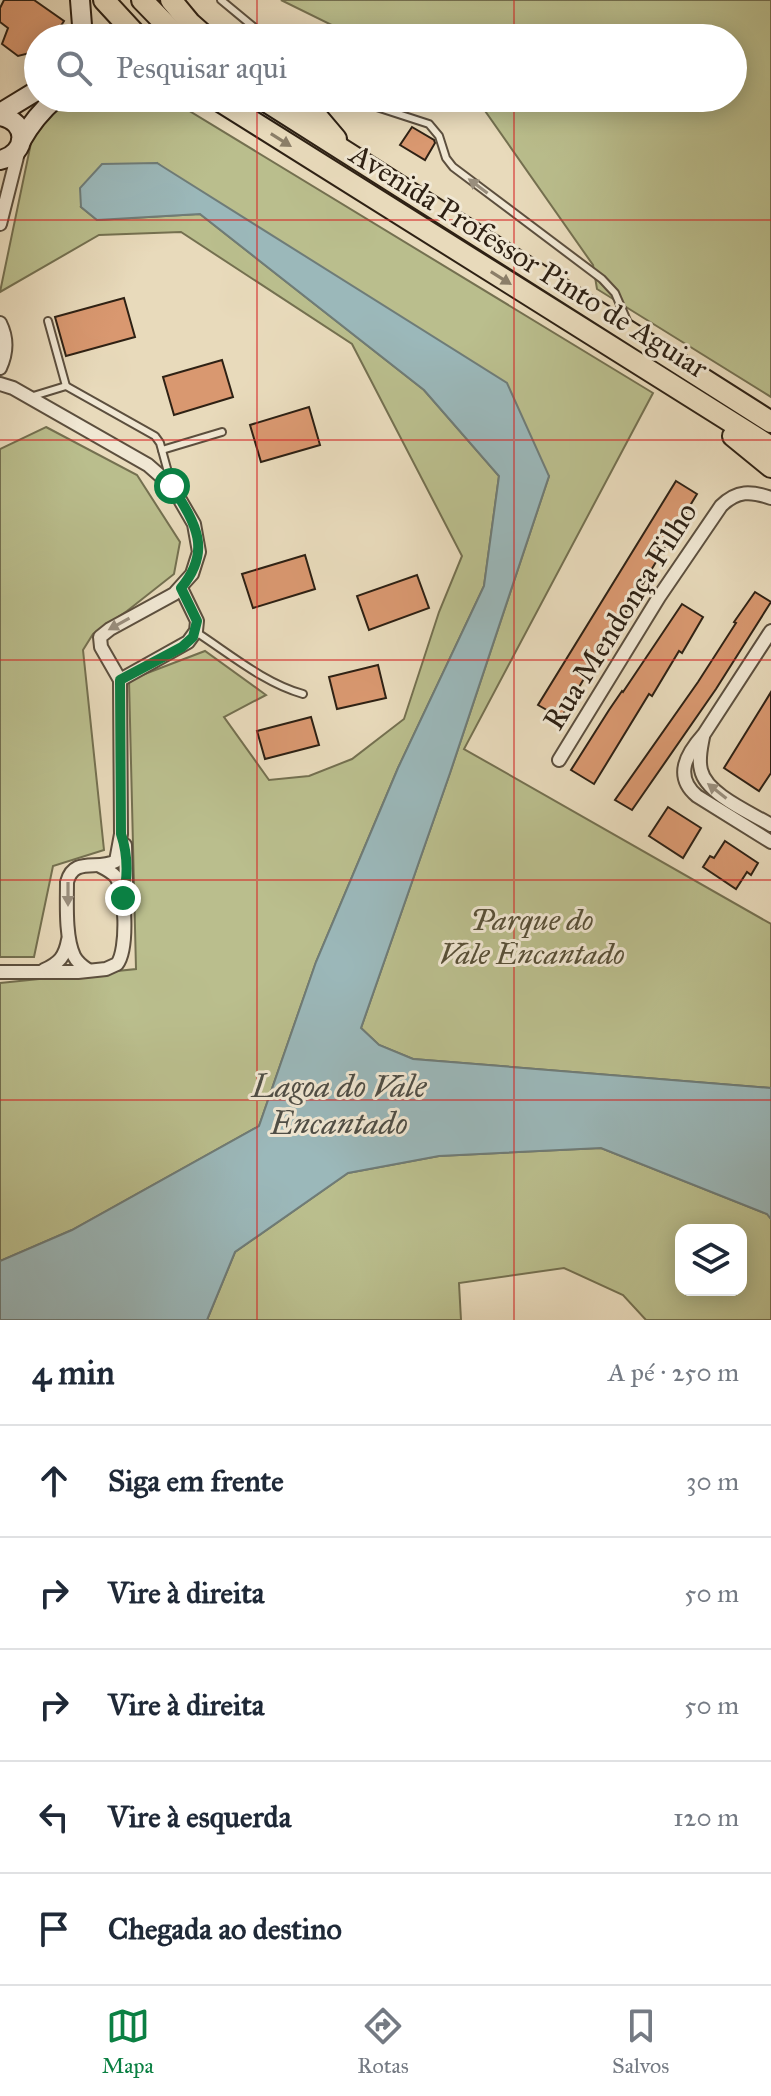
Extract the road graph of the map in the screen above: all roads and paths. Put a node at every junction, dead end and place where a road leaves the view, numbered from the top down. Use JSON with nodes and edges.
{"nodes":[{"id":1,"x":80,"y":0,"type":"edge"},
{"id":2,"x":104,"y":0,"type":"edge"},
{"id":3,"x":142,"y":0,"type":"edge"},
{"id":4,"x":171,"y":0,"type":"edge"},
{"id":5,"x":221,"y":0,"type":"edge"},
{"id":6,"x":82,"y":24,"type":"edge"},
{"id":7,"x":126,"y":24,"type":"edge"},
{"id":8,"x":165,"y":24,"type":"edge"},
{"id":9,"x":191,"y":24,"type":"edge"},
{"id":10,"x":250,"y":24,"type":"edge"},
{"id":11,"x":24,"y":99,"type":"edge"},
{"id":12,"x":40,"y":112,"type":"edge"},
{"id":13,"x":237,"y":112,"type":"edge"},
{"id":14,"x":283,"y":112,"type":"edge"},
{"id":15,"x":313,"y":112,"type":"edge"},
{"id":16,"x":392,"y":112,"type":"edge"},
{"id":17,"x":0,"y":114,"type":"edge"},
{"id":18,"x":21,"y":143,"type":"junction"},
{"id":19,"x":346,"y":152,"type":"junction"},
{"id":20,"x":0,"y":160,"type":"edge"},
{"id":21,"x":0,"y":224,"type":"edge"},
{"id":22,"x":48,"y":321,"type":"dead end"},
{"id":23,"x":0,"y":323,"type":"edge"},
{"id":24,"x":632,"y":334,"type":"junction"},
{"id":25,"x":6,"y":353,"type":"junction"},
{"id":26,"x":0,"y":368,"type":"edge"},
{"id":27,"x":0,"y":384,"type":"edge"},
{"id":28,"x":66,"y":386,"type":"junction"},
{"id":29,"x":13,"y":388,"type":"junction"},
{"id":30,"x":678,"y":390,"type":"junction"},
{"id":31,"x":28,"y":397,"type":"junction"},
{"id":32,"x":771,"y":422,"type":"edge"},
{"id":33,"x":222,"y":432,"type":"dead end"},
{"id":34,"x":771,"y":447,"type":"edge"},
{"id":35,"x":162,"y":450,"type":"junction"},
{"id":36,"x":771,"y":467,"type":"edge"},
{"id":37,"x":172,"y":486,"type":"junction"},
{"id":38,"x":771,"y":498,"type":"edge"},
{"id":39,"x":181,"y":588,"type":"junction"},
{"id":40,"x":196,"y":631,"type":"junction"},
{"id":41,"x":771,"y":631,"type":"edge"},
{"id":42,"x":120,"y":680,"type":"junction"},
{"id":43,"x":303,"y":694,"type":"dead end"},
{"id":44,"x":704,"y":734,"type":"junction"},
{"id":45,"x":559,"y":760,"type":"dead end"},
{"id":46,"x":771,"y":825,"type":"edge"},
{"id":47,"x":121,"y":834,"type":"junction"},
{"id":48,"x":771,"y":842,"type":"edge"},
{"id":49,"x":99,"y":865,"type":"junction"},
{"id":50,"x":123,"y":898,"type":"junction"},
{"id":51,"x":69,"y":937,"type":"junction"},
{"id":52,"x":88,"y":970,"type":"junction"},
{"id":53,"x":43,"y":971,"type":"junction"},
{"id":54,"x":0,"y":972,"type":"edge"}],
"edges":[{"from":1,"to":6,"type":"main road"},
{"from":2,"to":7,"type":"main road"},
{"from":3,"to":8,"type":"main road"},
{"from":4,"to":9,"type":"main road"},
{"from":5,"to":10,"type":"lane"},
{"from":11,"to":17,"type":"main road"},
{"from":12,"to":18,"type":"main road"},
{"from":13,"to":30,"type":"main road","name":"Avenida Professor Pinto de Aguiar","one_way":true},
{"from":14,"to":19,"type":"main road","name":"Avenida Professor Pinto de Aguiar"},
{"from":15,"to":19,"type":"main road"},
{"from":24,"to":16,"type":"lane","one_way":true},
{"from":17,"to":18,"type":"main road"},
{"from":18,"to":20,"type":"main road"},
{"from":18,"to":21,"type":"street"},
{"from":19,"to":24,"type":"main road","name":"Avenida Professor Pinto de Aguiar"},
{"from":22,"to":28,"type":"lane"},
{"from":23,"to":25,"type":"street"},
{"from":24,"to":32,"type":"main road","name":"Avenida Professor Pinto de Aguiar"},
{"from":25,"to":26,"type":"street"},
{"from":25,"to":29,"type":"street"},
{"from":27,"to":29,"type":"street"},
{"from":28,"to":31,"type":"lane"},
{"from":28,"to":35,"type":"lane"},
{"from":29,"to":31,"type":"street"},
{"from":30,"to":34,"type":"main road","name":"Avenida Professor Pinto de Aguiar"},
{"from":30,"to":36,"type":"main road"},
{"from":31,"to":37,"type":"street"},
{"from":33,"to":35,"type":"lane"},
{"from":35,"to":37,"type":"lane"},
{"from":37,"to":39,"type":"street"},
{"from":38,"to":45,"type":"street","name":"Rua Mendonça Filho"},
{"from":39,"to":40,"type":"street"},
{"from":39,"to":42,"type":"street","one_way":true},
{"from":40,"to":42,"type":"street"},
{"from":40,"to":43,"type":"lane"},
{"from":41,"to":44,"type":"street"},
{"from":42,"to":47,"type":"street"},
{"from":46,"to":44,"type":"street","one_way":true},
{"from":44,"to":48,"type":"street"},
{"from":47,"to":49,"type":"street"},
{"from":47,"to":50,"type":"street"},
{"from":49,"to":50,"type":"street"},
{"from":49,"to":51,"type":"street","one_way":true},
{"from":50,"to":52,"type":"street"},
{"from":51,"to":52,"type":"street"},
{"from":51,"to":53,"type":"street"},
{"from":52,"to":53,"type":"street"},
{"from":53,"to":54,"type":"street"}]}
